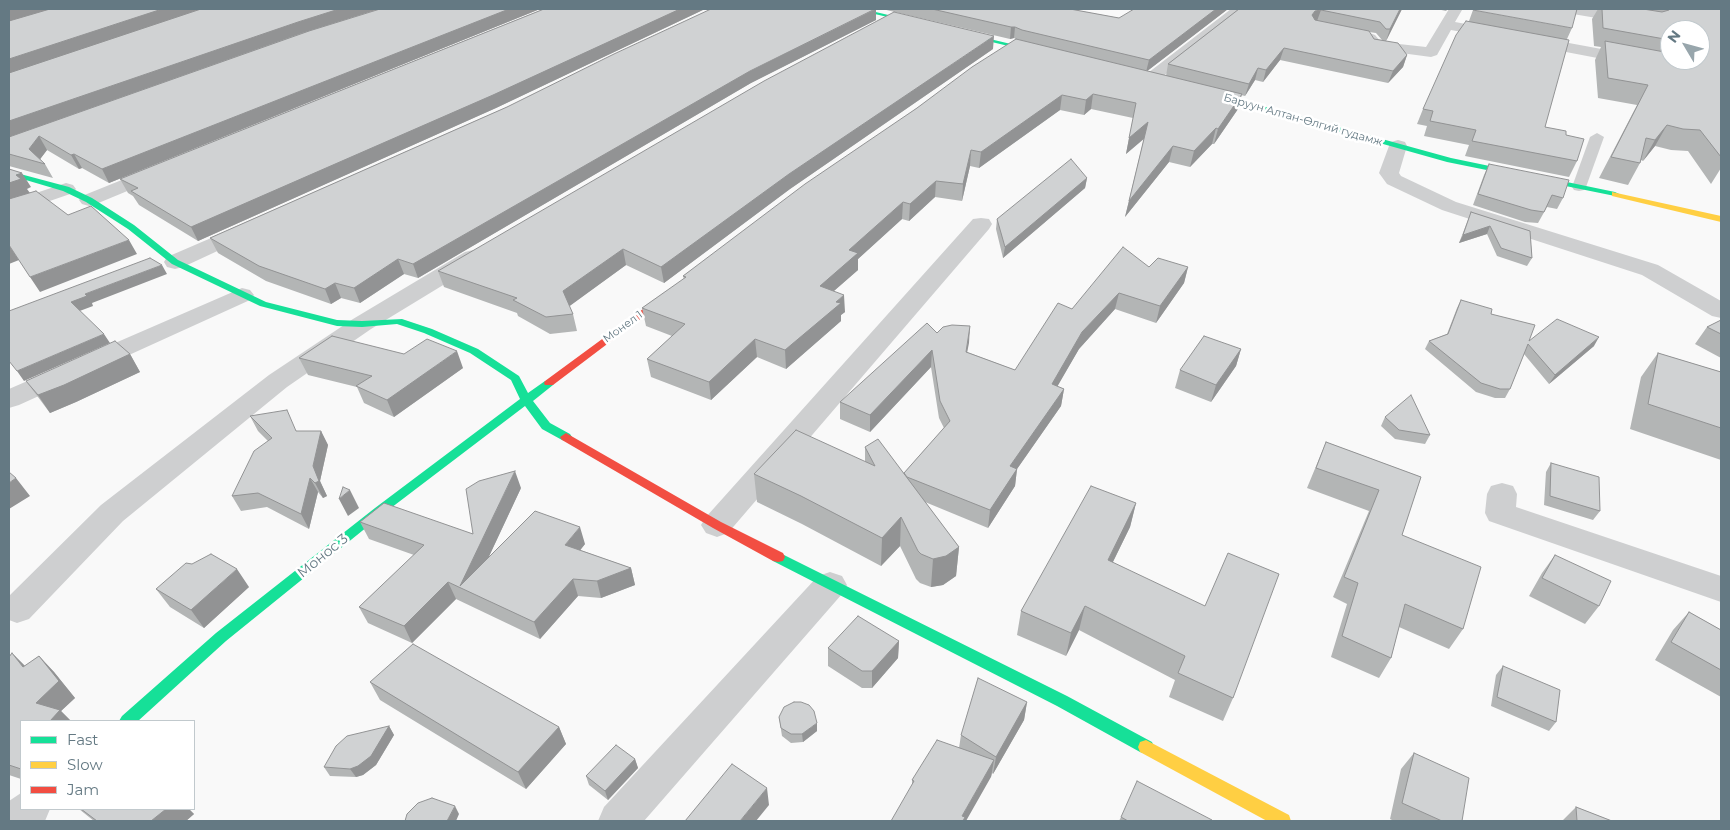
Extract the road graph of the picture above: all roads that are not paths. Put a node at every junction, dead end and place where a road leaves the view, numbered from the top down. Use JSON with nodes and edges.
{"nodes":[{"id":1,"x":857,"y":9,"type":"edge"},
{"id":2,"x":1240,"y":9,"type":"edge"},
{"id":3,"x":1456,"y":9,"type":"edge"},
{"id":4,"x":1567,"y":9,"type":"edge"},
{"id":5,"x":882,"y":17,"type":"edge"},
{"id":6,"x":1643,"y":22,"type":"edge"},
{"id":7,"x":1446,"y":25,"type":"junction"},
{"id":8,"x":1353,"y":34,"type":"edge"},
{"id":9,"x":1013,"y":45,"type":"junction"},
{"id":10,"x":997,"y":56,"type":"edge"},
{"id":11,"x":1059,"y":56,"type":"edge"},
{"id":12,"x":1648,"y":63,"type":"edge"},
{"id":13,"x":1145,"y":78,"type":"joint"},
{"id":14,"x":1168,"y":84,"type":"edge"},
{"id":15,"x":1195,"y":90,"type":"edge"},
{"id":16,"x":1597,"y":136,"type":"dead end"},
{"id":17,"x":1398,"y":146,"type":"junction"},
{"id":18,"x":172,"y":166,"type":"edge"},
{"id":19,"x":9,"y":173,"type":"edge"},
{"id":20,"x":1579,"y":187,"type":"junction"},
{"id":21,"x":66,"y":189,"type":"junction"},
{"id":22,"x":89,"y":200,"type":"junction"},
{"id":23,"x":9,"y":210,"type":"edge"},
{"id":24,"x":1721,"y":219,"type":"edge"},
{"id":25,"x":263,"y":222,"type":"edge"},
{"id":26,"x":981,"y":224,"type":"dead end"},
{"id":27,"x":494,"y":244,"type":"edge"},
{"id":28,"x":162,"y":259,"type":"junction"},
{"id":29,"x":683,"y":283,"type":"edge"},
{"id":30,"x":242,"y":295,"type":"junction"},
{"id":31,"x":1721,"y":311,"type":"edge"},
{"id":32,"x":362,"y":324,"type":"junction"},
{"id":33,"x":9,"y":400,"type":"edge"},
{"id":34,"x":526,"y":400,"type":"junction"},
{"id":35,"x":1502,"y":494,"type":"dead end"},
{"id":36,"x":717,"y":524,"type":"junction"},
{"id":37,"x":830,"y":585,"type":"junction"},
{"id":38,"x":1721,"y":589,"type":"edge"},
{"id":39,"x":17,"y":609,"type":"dead end"},
{"id":40,"x":128,"y":720,"type":"edge"},
{"id":41,"x":29,"y":810,"type":"edge"},
{"id":42,"x":16,"y":821,"type":"edge"},
{"id":43,"x":618,"y":821,"type":"edge"},
{"id":44,"x":1283,"y":821,"type":"edge"}],
"edges":[{"from":1,"to":5,"type":"street"},
{"from":2,"to":13,"type":"street"},
{"from":3,"to":7,"type":"street"},
{"from":4,"to":6,"type":"street"},
{"from":5,"to":9,"type":"street"},
{"from":7,"to":8,"type":"street"},
{"from":7,"to":12,"type":"street"},
{"from":9,"to":10,"type":"street"},
{"from":9,"to":11,"type":"street"},
{"from":13,"to":14,"type":"street"},
{"from":15,"to":17,"type":"street","name":"Баруун Алтан-Өлгий гудамж"},
{"from":16,"to":20,"type":"lane"},
{"from":17,"to":20,"type":"street","name":"Баруун Алтан-Өлгий гудамж"},
{"from":17,"to":31,"type":"street"},
{"from":18,"to":22,"type":"street"},
{"from":19,"to":21,"type":"street"},
{"from":20,"to":24,"type":"street","name":"Баруун Алтан-Өлгий гудамж"},
{"from":21,"to":22,"type":"street"},
{"from":21,"to":23,"type":"street"},
{"from":22,"to":28,"type":"street"},
{"from":25,"to":28,"type":"street"},
{"from":26,"to":36,"type":"street"},
{"from":27,"to":32,"type":"street"},
{"from":28,"to":30,"type":"street"},
{"from":29,"to":34,"type":"street","name":"Монел 1"},
{"from":30,"to":32,"type":"street"},
{"from":30,"to":33,"type":"street"},
{"from":32,"to":34,"type":"street"},
{"from":32,"to":39,"type":"street"},
{"from":34,"to":36,"type":"street"},
{"from":34,"to":40,"type":"street","name":"Монос 3"},
{"from":35,"to":38,"type":"street"},
{"from":36,"to":37,"type":"street"},
{"from":37,"to":43,"type":"street"},
{"from":37,"to":44,"type":"street"},
{"from":41,"to":42,"type":"street"}]}
